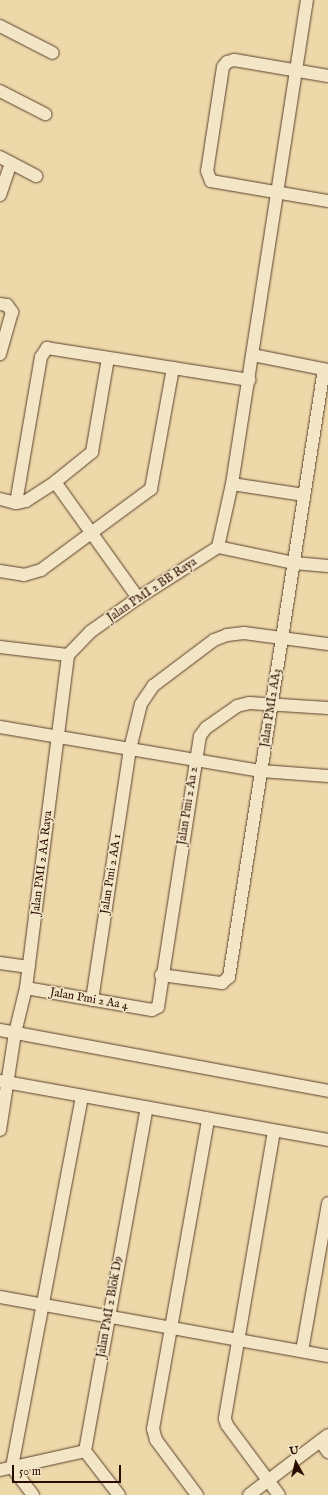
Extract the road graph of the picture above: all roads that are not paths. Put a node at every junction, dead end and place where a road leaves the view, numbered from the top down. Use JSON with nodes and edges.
{"nodes":[{"id":1,"x":307,"y":0,"type":"edge"},
{"id":2,"x":0,"y":26,"type":"edge"},
{"id":3,"x":53,"y":53,"type":"dead end"},
{"id":4,"x":298,"y":72,"type":"junction"},
{"id":5,"x":328,"y":76,"type":"edge"},
{"id":6,"x":0,"y":91,"type":"edge"},
{"id":7,"x":45,"y":114,"type":"dead end"},
{"id":8,"x":0,"y":157,"type":"edge"},
{"id":9,"x":12,"y":163,"type":"junction"},
{"id":10,"x":36,"y":176,"type":"dead end"},
{"id":11,"x":279,"y":192,"type":"junction"},
{"id":12,"x":0,"y":195,"type":"edge"},
{"id":13,"x":328,"y":201,"type":"edge"},
{"id":14,"x":0,"y":304,"type":"edge"},
{"id":15,"x":0,"y":354,"type":"edge"},
{"id":16,"x":253,"y":356,"type":"junction"},
{"id":17,"x":108,"y":358,"type":"junction"},
{"id":18,"x":173,"y":368,"type":"junction"},
{"id":19,"x":326,"y":369,"type":"edge"},
{"id":20,"x":248,"y":380,"type":"junction"},
{"id":21,"x":55,"y":482,"type":"junction"},
{"id":22,"x":232,"y":484,"type":"junction"},
{"id":23,"x":304,"y":495,"type":"junction"},
{"id":24,"x":0,"y":499,"type":"edge"},
{"id":25,"x":16,"y":503,"type":"junction"},
{"id":26,"x":92,"y":535,"type":"junction"},
{"id":27,"x":218,"y":548,"type":"junction"},
{"id":28,"x":294,"y":563,"type":"junction"},
{"id":29,"x":328,"y":566,"type":"edge"},
{"id":30,"x":0,"y":571,"type":"edge"},
{"id":31,"x":138,"y":598,"type":"junction"},
{"id":32,"x":282,"y":640,"type":"junction"},
{"id":33,"x":328,"y":644,"type":"edge"},
{"id":34,"x":0,"y":647,"type":"edge"},
{"id":35,"x":68,"y":655,"type":"junction"},
{"id":36,"x":272,"y":704,"type":"junction"},
{"id":37,"x":328,"y":708,"type":"edge"},
{"id":38,"x":0,"y":727,"type":"edge"},
{"id":39,"x":57,"y":738,"type":"junction"},
{"id":40,"x":130,"y":749,"type":"junction"},
{"id":41,"x":196,"y":760,"type":"junction"},
{"id":42,"x":262,"y":771,"type":"junction"},
{"id":43,"x":328,"y":776,"type":"edge"},
{"id":44,"x":0,"y":963,"type":"edge"},
{"id":45,"x":29,"y":967,"type":"junction"},
{"id":46,"x":161,"y":975,"type":"junction"},
{"id":47,"x":26,"y":988,"type":"junction"},
{"id":48,"x":92,"y":1000,"type":"junction"},
{"id":49,"x":152,"y":1010,"type":"joint"},
{"id":50,"x":0,"y":1030,"type":"edge"},
{"id":51,"x":15,"y":1033,"type":"junction"},
{"id":52,"x":5,"y":1082,"type":"edge"},
{"id":53,"x":328,"y":1091,"type":"edge"},
{"id":54,"x":82,"y":1097,"type":"junction"},
{"id":55,"x":147,"y":1108,"type":"junction"},
{"id":56,"x":208,"y":1119,"type":"junction"},
{"id":57,"x":0,"y":1130,"type":"edge"},
{"id":58,"x":274,"y":1131,"type":"junction"},
{"id":59,"x":328,"y":1140,"type":"edge"},
{"id":60,"x":328,"y":1203,"type":"edge"},
{"id":61,"x":0,"y":1297,"type":"edge"},
{"id":62,"x":43,"y":1304,"type":"junction"},
{"id":63,"x":108,"y":1316,"type":"junction"},
{"id":64,"x":171,"y":1327,"type":"junction"},
{"id":65,"x":238,"y":1340,"type":"junction"},
{"id":66,"x":302,"y":1351,"type":"junction"},
{"id":67,"x":328,"y":1356,"type":"edge"},
{"id":68,"x":324,"y":1438,"type":"edge"},
{"id":69,"x":85,"y":1451,"type":"junction"},
{"id":70,"x":328,"y":1452,"type":"edge"},
{"id":71,"x":6,"y":1469,"type":"edge"},
{"id":72,"x":268,"y":1480,"type":"junction"},
{"id":73,"x":33,"y":1495,"type":"edge"},
{"id":74,"x":119,"y":1495,"type":"edge"},
{"id":75,"x":197,"y":1495,"type":"edge"},
{"id":76,"x":249,"y":1495,"type":"edge"},
{"id":77,"x":279,"y":1495,"type":"edge"}],
"edges":[{"from":1,"to":4,"type":"street"},
{"from":2,"to":3,"type":"street"},
{"from":4,"to":5,"type":"street"},
{"from":4,"to":11,"type":"street"},
{"from":4,"to":11,"type":"street"},
{"from":6,"to":7,"type":"street"},
{"from":8,"to":9,"type":"street"},
{"from":9,"to":10,"type":"street"},
{"from":9,"to":12,"type":"street"},
{"from":11,"to":13,"type":"street"},
{"from":11,"to":16,"type":"street"},
{"from":14,"to":15,"type":"street"},
{"from":16,"to":19,"type":"street"},
{"from":16,"to":20,"type":"street"},
{"from":17,"to":18,"type":"street"},
{"from":17,"to":21,"type":"street"},
{"from":17,"to":25,"type":"street"},
{"from":18,"to":20,"type":"street"},
{"from":18,"to":26,"type":"street"},
{"from":19,"to":23,"type":"street","name":"Jalan PMI2 AA3"},
{"from":20,"to":22,"type":"street"},
{"from":21,"to":25,"type":"street"},
{"from":21,"to":26,"type":"street"},
{"from":22,"to":23,"type":"street"},
{"from":22,"to":27,"type":"street"},
{"from":23,"to":28,"type":"street","name":"Jalan PMI2 AA3"},
{"from":24,"to":25,"type":"street"},
{"from":26,"to":30,"type":"street"},
{"from":26,"to":31,"type":"street"},
{"from":27,"to":28,"type":"street"},
{"from":27,"to":31,"type":"street","name":"Jalan PMI 2 BB Raya"},
{"from":28,"to":29,"type":"street"},
{"from":28,"to":32,"type":"street","name":"Jalan PMI2 AA3"},
{"from":31,"to":35,"type":"street","name":"Jalan PMI 2 BB Raya"},
{"from":32,"to":33,"type":"street","name":"Jalan Pmi 2 AA 1"},
{"from":32,"to":36,"type":"street","name":"Jalan PMI2 AA3"},
{"from":32,"to":40,"type":"street","name":"Jalan Pmi 2 AA 1"},
{"from":34,"to":35,"type":"street"},
{"from":35,"to":39,"type":"street"},
{"from":36,"to":37,"type":"street","name":"Jalan Pmi 2 Aa 2"},
{"from":36,"to":41,"type":"street","name":"Jalan Pmi 2 Aa 2"},
{"from":36,"to":42,"type":"street","name":"Jalan PMI2 AA3"},
{"from":38,"to":39,"type":"street"},
{"from":39,"to":40,"type":"street"},
{"from":39,"to":45,"type":"street","name":"Jalan PMI 2 AA Raya"},
{"from":40,"to":41,"type":"street"},
{"from":40,"to":48,"type":"street","name":"Jalan Pmi 2 AA 1"},
{"from":41,"to":42,"type":"street"},
{"from":41,"to":46,"type":"street","name":"Jalan Pmi 2 Aa 2"},
{"from":42,"to":43,"type":"street"},
{"from":42,"to":46,"type":"street","name":"Jalan PMI2 AA3"},
{"from":44,"to":45,"type":"street"},
{"from":45,"to":47,"type":"street","name":"Jalan PMI 2 AA Raya"},
{"from":46,"to":49,"type":"street","name":"Jalan Pmi 2 Aa 2"},
{"from":47,"to":48,"type":"street","name":"Jalan Pmi 2 Aa 4"},
{"from":47,"to":51,"type":"street","name":"Jalan PMI 2 AA Raya"},
{"from":48,"to":49,"type":"street","name":"Jalan Pmi 2 Aa 4"},
{"from":50,"to":51,"type":"street"},
{"from":51,"to":52,"type":"street","name":"Jalan PMI 2 AA Raya"},
{"from":51,"to":53,"type":"street"},
{"from":52,"to":54,"type":"street"},
{"from":52,"to":57,"type":"street","name":"Jalan PMI 2 AA Raya"},
{"from":54,"to":55,"type":"street"},
{"from":54,"to":62,"type":"street"},
{"from":55,"to":56,"type":"street"},
{"from":55,"to":63,"type":"street","name":"Jalan PMI 2 Blok D9"},
{"from":56,"to":58,"type":"street"},
{"from":56,"to":64,"type":"street"},
{"from":58,"to":59,"type":"street"},
{"from":58,"to":65,"type":"street"},
{"from":60,"to":66,"type":"street"},
{"from":61,"to":62,"type":"street"},
{"from":62,"to":63,"type":"street"},
{"from":62,"to":71,"type":"street"},
{"from":63,"to":64,"type":"street"},
{"from":63,"to":69,"type":"street","name":"Jalan PMI 2 Blok D9"},
{"from":64,"to":65,"type":"street"},
{"from":64,"to":75,"type":"street"},
{"from":65,"to":66,"type":"street"},
{"from":65,"to":72,"type":"street"},
{"from":66,"to":67,"type":"street"},
{"from":68,"to":70,"type":"street"},
{"from":68,"to":72,"type":"street"},
{"from":69,"to":71,"type":"street"},
{"from":69,"to":74,"type":"street"},
{"from":71,"to":73,"type":"street"},
{"from":72,"to":76,"type":"street"},
{"from":72,"to":77,"type":"street"}]}
